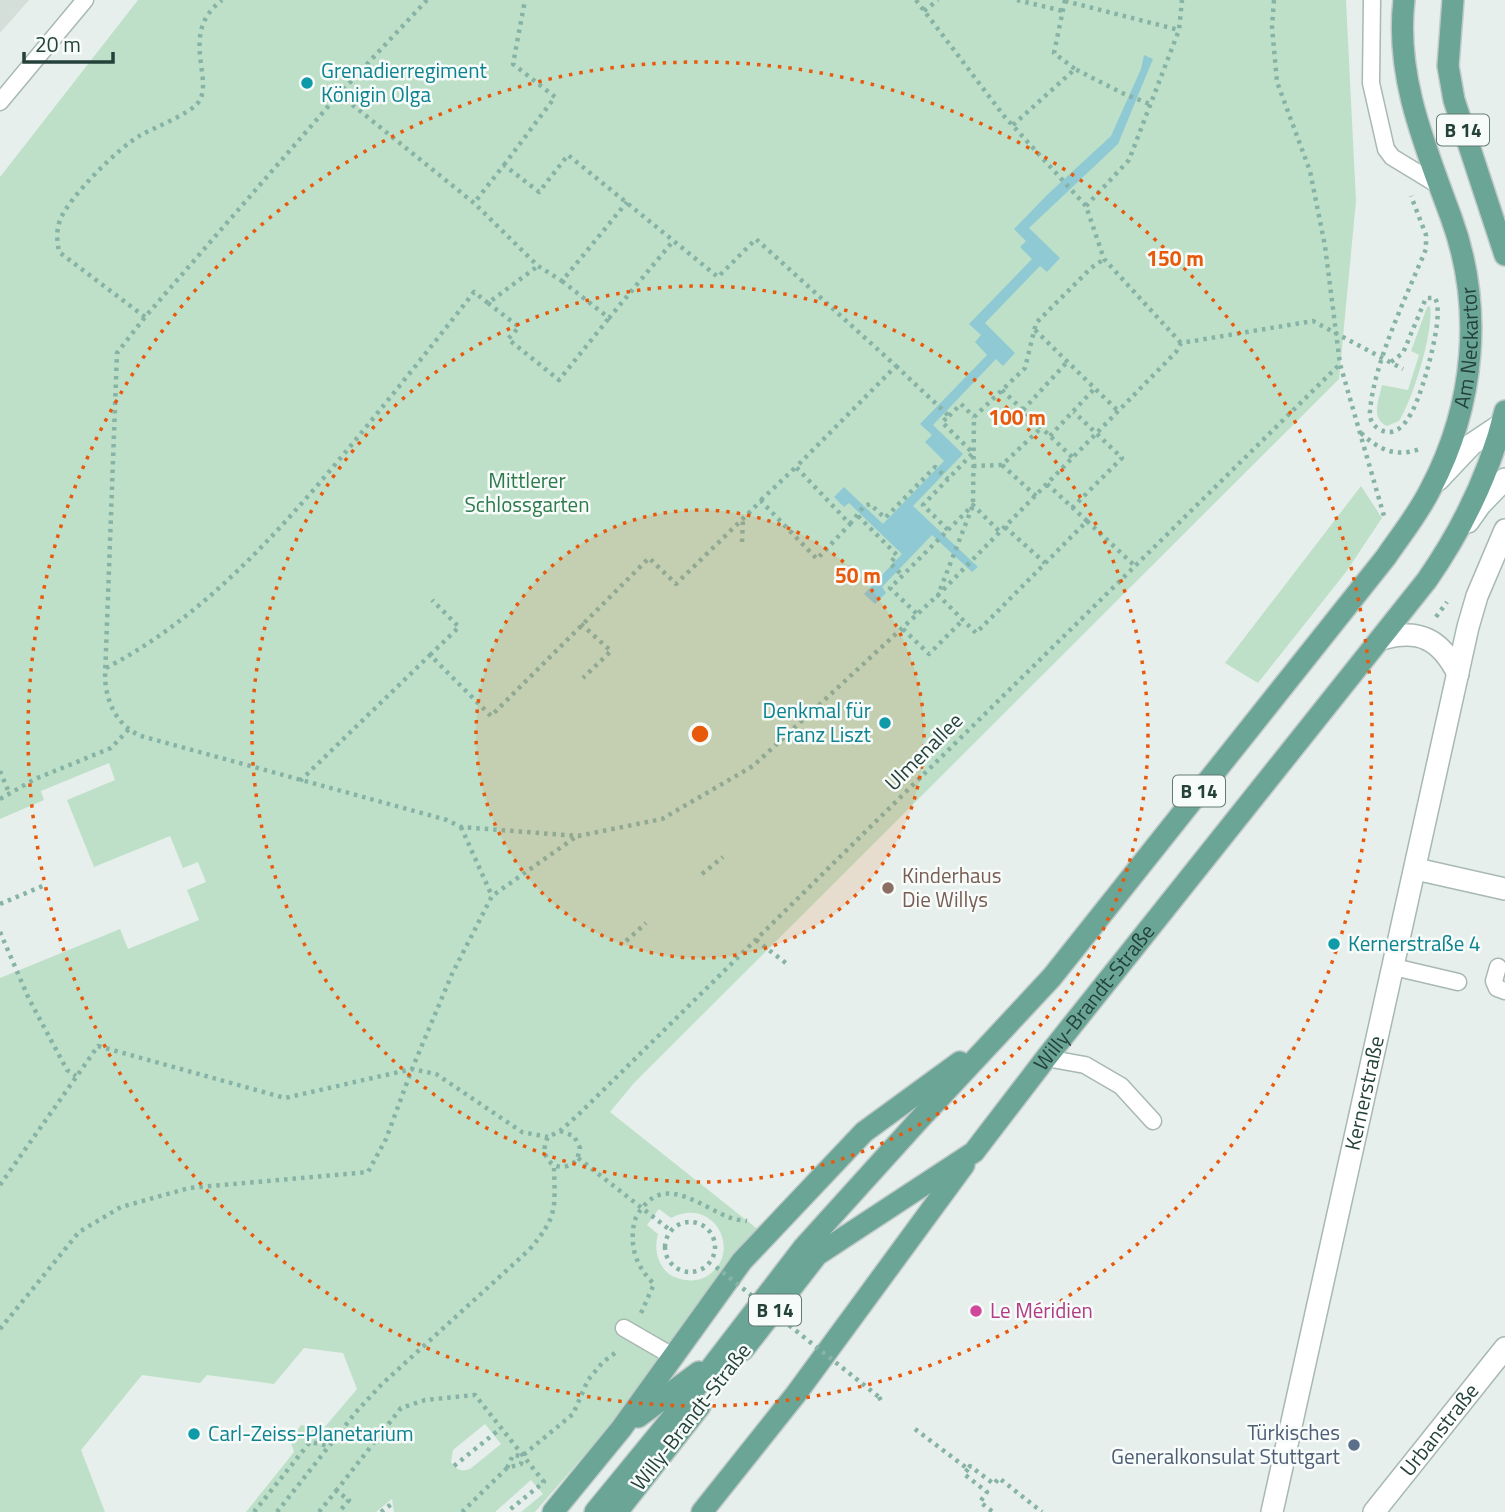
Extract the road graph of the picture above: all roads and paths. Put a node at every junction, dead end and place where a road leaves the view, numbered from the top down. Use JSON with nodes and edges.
{"nodes":[{"id":1,"x":85,"y":0,"type":"edge"},
{"id":2,"x":222,"y":0,"type":"edge"},
{"id":3,"x":427,"y":0,"type":"edge"},
{"id":4,"x":525,"y":0,"type":"edge"},
{"id":5,"x":916,"y":0,"type":"edge"},
{"id":6,"x":938,"y":0,"type":"edge"},
{"id":7,"x":1017,"y":0,"type":"edge"},
{"id":8,"x":1065,"y":0,"type":"edge"},
{"id":9,"x":1182,"y":0,"type":"edge"},
{"id":10,"x":1274,"y":0,"type":"edge"},
{"id":11,"x":1372,"y":0,"type":"edge"},
{"id":12,"x":1404,"y":0,"type":"edge"},
{"id":13,"x":1453,"y":0,"type":"edge"},
{"id":14,"x":924,"y":11,"type":"junction"},
{"id":15,"x":1063,"y":11,"type":"junction"},
{"id":16,"x":1180,"y":30,"type":"junction"},
{"id":17,"x":1075,"y":69,"type":"junction"},
{"id":18,"x":339,"y":94,"type":"junction"},
{"id":19,"x":0,"y":102,"type":"edge"},
{"id":20,"x":1152,"y":105,"type":"junction"},
{"id":21,"x":1013,"y":125,"type":"junction"},
{"id":22,"x":1396,"y":160,"type":"junction"},
{"id":23,"x":504,"y":165,"type":"junction"},
{"id":24,"x":1438,"y":185,"type":"junction"},
{"id":25,"x":627,"y":202,"type":"junction"},
{"id":26,"x":474,"y":203,"type":"junction"},
{"id":27,"x":1086,"y":206,"type":"junction"},
{"id":28,"x":674,"y":240,"type":"junction"},
{"id":29,"x":1505,"y":255,"type":"edge"},
{"id":30,"x":1104,"y":260,"type":"junction"},
{"id":31,"x":538,"y":266,"type":"junction"},
{"id":32,"x":562,"y":281,"type":"junction"},
{"id":33,"x":488,"y":303,"type":"junction"},
{"id":34,"x":145,"y":317,"type":"junction"},
{"id":35,"x":609,"y":318,"type":"junction"},
{"id":36,"x":1035,"y":330,"type":"junction"},
{"id":37,"x":1336,"y":333,"type":"junction"},
{"id":38,"x":1181,"y":343,"type":"junction"},
{"id":39,"x":1382,"y":358,"type":"junction"},
{"id":40,"x":1068,"y":361,"type":"junction"},
{"id":41,"x":1391,"y":362,"type":"junction"},
{"id":42,"x":1340,"y":364,"type":"junction"},
{"id":43,"x":896,"y":366,"type":"junction"},
{"id":44,"x":1403,"y":369,"type":"dead end"},
{"id":45,"x":1095,"y":388,"type":"junction"},
{"id":46,"x":1002,"y":390,"type":"junction"},
{"id":47,"x":1023,"y":410,"type":"junction"},
{"id":48,"x":1117,"y":410,"type":"junction"},
{"id":49,"x":1074,"y":412,"type":"junction"},
{"id":50,"x":949,"y":416,"type":"junction"},
{"id":51,"x":974,"y":417,"type":"junction"},
{"id":52,"x":1504,"y":419,"type":"edge"},
{"id":53,"x":1041,"y":428,"type":"junction"},
{"id":54,"x":1360,"y":432,"type":"junction"},
{"id":55,"x":1097,"y":433,"type":"junction"},
{"id":56,"x":1050,"y":437,"type":"junction"},
{"id":57,"x":1422,"y":448,"type":"dead end"},
{"id":58,"x":974,"y":453,"type":"junction"},
{"id":59,"x":1073,"y":458,"type":"junction"},
{"id":60,"x":1002,"y":465,"type":"junction"},
{"id":61,"x":973,"y":466,"type":"junction"},
{"id":62,"x":796,"y":467,"type":"junction"},
{"id":63,"x":948,"y":479,"type":"junction"},
{"id":64,"x":1505,"y":479,"type":"edge"},
{"id":65,"x":1047,"y":484,"type":"junction"},
{"id":66,"x":1375,"y":486,"type":"dead end"},
{"id":67,"x":1430,"y":490,"type":"junction"},
{"id":68,"x":1036,"y":496,"type":"junction"},
{"id":69,"x":761,"y":500,"type":"junction"},
{"id":70,"x":973,"y":505,"type":"junction"},
{"id":71,"x":1072,"y":508,"type":"junction"},
{"id":72,"x":858,"y":516,"type":"junction"},
{"id":73,"x":743,"y":518,"type":"junction"},
{"id":74,"x":1087,"y":521,"type":"junction"},
{"id":75,"x":850,"y":524,"type":"junction"},
{"id":76,"x":1005,"y":527,"type":"junction"},
{"id":77,"x":948,"y":530,"type":"junction"},
{"id":78,"x":1505,"y":530,"type":"edge"},
{"id":79,"x":1000,"y":533,"type":"junction"},
{"id":80,"x":742,"y":542,"type":"dead end"},
{"id":81,"x":1505,"y":545,"type":"edge"},
{"id":82,"x":1450,"y":547,"type":"junction"},
{"id":83,"x":1045,"y":563,"type":"junction"},
{"id":84,"x":1490,"y":564,"type":"junction"},
{"id":85,"x":1135,"y":566,"type":"junction"},
{"id":86,"x":903,"y":576,"type":"junction"},
{"id":87,"x":938,"y":595,"type":"junction"},
{"id":88,"x":432,"y":600,"type":"dead end"},
{"id":89,"x":918,"y":615,"type":"junction"},
{"id":90,"x":963,"y":620,"type":"junction"},
{"id":91,"x":581,"y":624,"type":"junction"},
{"id":92,"x":904,"y":629,"type":"junction"},
{"id":93,"x":1382,"y":639,"type":"junction"},
{"id":94,"x":430,"y":655,"type":"junction"},
{"id":95,"x":105,"y":668,"type":"junction"},
{"id":96,"x":1458,"y":674,"type":"junction"},
{"id":97,"x":583,"y":678,"type":"dead end"},
{"id":98,"x":129,"y":729,"type":"junction"},
{"id":99,"x":0,"y":771,"type":"edge"},
{"id":100,"x":300,"y":781,"type":"junction"},
{"id":101,"x":10,"y":795,"type":"junction"},
{"id":102,"x":0,"y":799,"type":"edge"},
{"id":103,"x":461,"y":827,"type":"junction"},
{"id":104,"x":578,"y":836,"type":"junction"},
{"id":105,"x":723,"y":857,"type":"dead end"},
{"id":106,"x":1416,"y":869,"type":"junction"},
{"id":107,"x":702,"y":874,"type":"dead end"},
{"id":108,"x":45,"y":885,"type":"dead end"},
{"id":109,"x":1505,"y":889,"type":"edge"},
{"id":110,"x":492,"y":896,"type":"junction"},
{"id":111,"x":0,"y":904,"type":"edge"},
{"id":112,"x":646,"y":923,"type":"dead end"},
{"id":113,"x":0,"y":932,"type":"edge"},
{"id":114,"x":756,"y":940,"type":"junction"},
{"id":115,"x":625,"y":941,"type":"dead end"},
{"id":116,"x":788,"y":964,"type":"dead end"},
{"id":117,"x":1394,"y":967,"type":"junction"},
{"id":118,"x":1498,"y":967,"type":"dead end"},
{"id":119,"x":1458,"y":982,"type":"dead end"},
{"id":120,"x":1505,"y":991,"type":"edge"},
{"id":121,"x":1002,"y":1032,"type":"junction"},
{"id":122,"x":1046,"y":1058,"type":"junction"},
{"id":123,"x":412,"y":1069,"type":"junction"},
{"id":124,"x":76,"y":1076,"type":"junction"},
{"id":125,"x":1153,"y":1121,"type":"dead end"},
{"id":126,"x":560,"y":1131,"type":"junction"},
{"id":127,"x":548,"y":1137,"type":"junction"},
{"id":128,"x":974,"y":1152,"type":"junction"},
{"id":129,"x":579,"y":1158,"type":"junction"},
{"id":130,"x":554,"y":1167,"type":"junction"},
{"id":131,"x":0,"y":1185,"type":"edge"},
{"id":132,"x":641,"y":1208,"type":"junction"},
{"id":133,"x":756,"y":1222,"type":"dead end"},
{"id":134,"x":670,"y":1230,"type":"junction"},
{"id":135,"x":716,"y":1267,"type":"dead end"},
{"id":136,"x":0,"y":1329,"type":"edge"},
{"id":137,"x":628,"y":1331,"type":"junction"},
{"id":138,"x":1505,"y":1348,"type":"edge"},
{"id":139,"x":720,"y":1356,"type":"junction"},
{"id":140,"x":674,"y":1357,"type":"junction"},
{"id":141,"x":883,"y":1404,"type":"dead end"},
{"id":142,"x":500,"y":1429,"type":"junction"},
{"id":143,"x":621,"y":1429,"type":"junction"},
{"id":144,"x":915,"y":1429,"type":"dead end"},
{"id":145,"x":329,"y":1446,"type":"junction"},
{"id":146,"x":522,"y":1456,"type":"junction"},
{"id":147,"x":454,"y":1466,"type":"dead end"},
{"id":148,"x":968,"y":1469,"type":"junction"},
{"id":149,"x":544,"y":1482,"type":"dead end"},
{"id":150,"x":994,"y":1484,"type":"junction"},
{"id":151,"x":538,"y":1487,"type":"dead end"},
{"id":152,"x":336,"y":1491,"type":"junction"},
{"id":153,"x":987,"y":1492,"type":"junction"},
{"id":154,"x":393,"y":1503,"type":"dead end"},
{"id":155,"x":254,"y":1512,"type":"edge"},
{"id":156,"x":277,"y":1512,"type":"edge"},
{"id":157,"x":318,"y":1512,"type":"edge"},
{"id":158,"x":339,"y":1512,"type":"edge"},
{"id":159,"x":381,"y":1512,"type":"edge"},
{"id":160,"x":462,"y":1512,"type":"edge"},
{"id":161,"x":507,"y":1512,"type":"edge"},
{"id":162,"x":553,"y":1512,"type":"edge"},
{"id":163,"x":595,"y":1512,"type":"edge"},
{"id":164,"x":617,"y":1512,"type":"edge"},
{"id":165,"x":702,"y":1512,"type":"edge"},
{"id":166,"x":993,"y":1512,"type":"edge"},
{"id":167,"x":1042,"y":1512,"type":"edge"},
{"id":168,"x":1272,"y":1512,"type":"edge"},
{"id":169,"x":1374,"y":1512,"type":"edge"}],
"edges":[{"from":1,"to":19,"type":"lane"},
{"from":2,"to":34,"type":"path"},
{"from":3,"to":18,"type":"path"},
{"from":4,"to":23,"type":"path"},
{"from":5,"to":14,"type":"path"},
{"from":6,"to":14,"type":"path"},
{"from":7,"to":15,"type":"path"},
{"from":8,"to":15,"type":"path"},
{"from":8,"to":16,"type":"path"},
{"from":9,"to":16,"type":"path"},
{"from":10,"to":37,"type":"path"},
{"from":11,"to":22,"type":"lane"},
{"from":12,"to":24,"type":"main road","name":"Am Neckartor","number":"B 14"},
{"from":13,"to":29,"type":"main road","number":"B 14"},
{"from":14,"to":21,"type":"path"},
{"from":15,"to":17,"type":"path"},
{"from":16,"to":20,"type":"path"},
{"from":17,"to":20,"type":"path"},
{"from":17,"to":21,"type":"path"},
{"from":18,"to":26,"type":"path"},
{"from":18,"to":34,"type":"path"},
{"from":20,"to":27,"type":"path"},
{"from":21,"to":27,"type":"path"},
{"from":22,"to":24,"type":"lane"},
{"from":22,"to":39,"type":"path"},
{"from":23,"to":25,"type":"path"},
{"from":23,"to":26,"type":"path"},
{"from":24,"to":67,"type":"main road","name":"Am Neckartor","number":"B 14"},
{"from":25,"to":28,"type":"path"},
{"from":25,"to":32,"type":"path"},
{"from":26,"to":31,"type":"path"},
{"from":27,"to":30,"type":"path"},
{"from":28,"to":35,"type":"path"},
{"from":28,"to":43,"type":"path"},
{"from":30,"to":36,"type":"path"},
{"from":30,"to":38,"type":"path"},
{"from":31,"to":32,"type":"path"},
{"from":31,"to":33,"type":"path"},
{"from":32,"to":35,"type":"path"},
{"from":33,"to":35,"type":"path"},
{"from":33,"to":95,"type":"path"},
{"from":34,"to":95,"type":"path"},
{"from":36,"to":40,"type":"path"},
{"from":36,"to":46,"type":"path"},
{"from":37,"to":38,"type":"path"},
{"from":37,"to":39,"type":"path"},
{"from":37,"to":42,"type":"path"},
{"from":38,"to":48,"type":"path"},
{"from":39,"to":41,"type":"path"},
{"from":39,"to":41,"type":"path"},
{"from":40,"to":45,"type":"path"},
{"from":40,"to":47,"type":"path"},
{"from":41,"to":44,"type":"path"},
{"from":42,"to":54,"type":"path"},
{"from":42,"to":85,"type":"path","name":"Ulmenallee"},
{"from":43,"to":50,"type":"path"},
{"from":43,"to":62,"type":"path"},
{"from":45,"to":48,"type":"path"},
{"from":45,"to":49,"type":"path"},
{"from":46,"to":47,"type":"path"},
{"from":46,"to":51,"type":"path"},
{"from":47,"to":53,"type":"path"},
{"from":48,"to":55,"type":"path"},
{"from":49,"to":55,"type":"path"},
{"from":49,"to":56,"type":"path"},
{"from":50,"to":51,"type":"path"},
{"from":50,"to":58,"type":"path"},
{"from":51,"to":58,"type":"path"},
{"from":52,"to":67,"type":"street"},
{"from":52,"to":82,"type":"main road","name":"Willy-Brandt-Straße","number":"B 14"},
{"from":53,"to":56,"type":"path"},
{"from":53,"to":60,"type":"path"},
{"from":54,"to":57,"type":"path"},
{"from":54,"to":66,"type":"path"},
{"from":55,"to":59,"type":"path"},
{"from":55,"to":71,"type":"path"},
{"from":56,"to":59,"type":"path"},
{"from":58,"to":61,"type":"path"},
{"from":58,"to":63,"type":"path"},
{"from":59,"to":65,"type":"path"},
{"from":60,"to":61,"type":"path"},
{"from":60,"to":68,"type":"path"},
{"from":61,"to":70,"type":"path"},
{"from":62,"to":69,"type":"path"},
{"from":62,"to":75,"type":"path"},
{"from":63,"to":72,"type":"path"},
{"from":63,"to":77,"type":"path"},
{"from":64,"to":82,"type":"street"},
{"from":65,"to":68,"type":"path"},
{"from":65,"to":71,"type":"path"},
{"from":67,"to":121,"type":"main road","name":"Willy-Brandt-Straße","number":"B 14"},
{"from":68,"to":76,"type":"path"},
{"from":69,"to":73,"type":"path"},
{"from":69,"to":75,"type":"path"},
{"from":70,"to":77,"type":"path"},
{"from":70,"to":79,"type":"path"},
{"from":70,"to":87,"type":"path"},
{"from":71,"to":74,"type":"path"},
{"from":72,"to":75,"type":"path"},
{"from":72,"to":86,"type":"path"},
{"from":73,"to":80,"type":"path"},
{"from":73,"to":91,"type":"path"},
{"from":74,"to":83,"type":"path"},
{"from":74,"to":85,"type":"path"},
{"from":76,"to":79,"type":"path"},
{"from":76,"to":83,"type":"path"},
{"from":77,"to":86,"type":"path"},
{"from":78,"to":84,"type":"street","name":"Kernerstraße"},
{"from":79,"to":87,"type":"path"},
{"from":81,"to":84,"type":"street","name":"Kernerstraße"},
{"from":82,"to":93,"type":"main road","name":"Willy-Brandt-Straße","number":"B 14"},
{"from":83,"to":90,"type":"path"},
{"from":84,"to":96,"type":"street","name":"Kernerstraße"},
{"from":85,"to":114,"type":"path","name":"Ulmenallee"},
{"from":86,"to":89,"type":"path"},
{"from":87,"to":89,"type":"path"},
{"from":87,"to":90,"type":"path"},
{"from":88,"to":94,"type":"path"},
{"from":89,"to":92,"type":"path"},
{"from":90,"to":92,"type":"path"},
{"from":91,"to":94,"type":"path"},
{"from":91,"to":97,"type":"path"},
{"from":92,"to":104,"type":"path"},
{"from":93,"to":96,"type":"street"},
{"from":93,"to":122,"type":"main road","name":"Willy-Brandt-Straße","number":"B 14"},
{"from":94,"to":100,"type":"path"},
{"from":95,"to":98,"type":"path"},
{"from":96,"to":106,"type":"street","name":"Kernerstraße"},
{"from":98,"to":100,"type":"path"},
{"from":98,"to":101,"type":"path"},
{"from":99,"to":101,"type":"path"},
{"from":100,"to":103,"type":"path"},
{"from":101,"to":102,"type":"path"},
{"from":103,"to":104,"type":"path"},
{"from":103,"to":110,"type":"path"},
{"from":104,"to":110,"type":"path"},
{"from":105,"to":107,"type":"path"},
{"from":106,"to":109,"type":"street"},
{"from":106,"to":117,"type":"street","name":"Kernerstraße"},
{"from":108,"to":111,"type":"path"},
{"from":110,"to":123,"type":"path"},
{"from":112,"to":115,"type":"path"},
{"from":113,"to":124,"type":"path"},
{"from":114,"to":116,"type":"path"},
{"from":114,"to":126,"type":"path","name":"Ulmenallee"},
{"from":117,"to":119,"type":"lane"},
{"from":117,"to":168,"type":"street","name":"Kernerstraße"},
{"from":118,"to":120,"type":"lane"},
{"from":121,"to":139,"type":"main road","name":"Willy-Brandt-Straße","number":"B 14"},
{"from":121,"to":140,"type":"main road"},
{"from":122,"to":125,"type":"lane"},
{"from":122,"to":128,"type":"main road","name":"Willy-Brandt-Straße","number":"B 14"},
{"from":123,"to":124,"type":"path"},
{"from":123,"to":127,"type":"path"},
{"from":123,"to":136,"type":"path"},
{"from":124,"to":131,"type":"path"},
{"from":126,"to":127,"type":"path"},
{"from":126,"to":129,"type":"path"},
{"from":127,"to":130,"type":"path"},
{"from":128,"to":164,"type":"main road","name":"Willy-Brandt-Straße","number":"B 14"},
{"from":128,"to":165,"type":"main road"},
{"from":129,"to":130,"type":"path"},
{"from":129,"to":132,"type":"path"},
{"from":130,"to":145,"type":"path"},
{"from":132,"to":133,"type":"path"},
{"from":132,"to":134,"type":"path"},
{"from":132,"to":137,"type":"path"},
{"from":134,"to":134,"type":"path"},
{"from":135,"to":141,"type":"path","bridge":true},
{"from":137,"to":140,"type":"lane"},
{"from":137,"to":146,"type":"path"},
{"from":138,"to":169,"type":"street","name":"Urbanstraße"},
{"from":139,"to":143,"type":"main road"},
{"from":139,"to":163,"type":"main road","name":"Willy-Brandt-Straße","number":"B 14"},
{"from":140,"to":143,"type":"main road"},
{"from":142,"to":146,"type":"path"},
{"from":142,"to":147,"type":"path"},
{"from":142,"to":152,"type":"path"},
{"from":143,"to":162,"type":"main road"},
{"from":144,"to":148,"type":"path"},
{"from":145,"to":155,"type":"path"},
{"from":145,"to":156,"type":"path"},
{"from":146,"to":149,"type":"path"},
{"from":146,"to":160,"type":"path"},
{"from":148,"to":150,"type":"path"},
{"from":148,"to":153,"type":"path"},
{"from":150,"to":153,"type":"path"},
{"from":150,"to":167,"type":"path"},
{"from":151,"to":161,"type":"path"},
{"from":152,"to":157,"type":"path"},
{"from":152,"to":158,"type":"path"},
{"from":153,"to":166,"type":"path"},
{"from":154,"to":159,"type":"path"}]}
